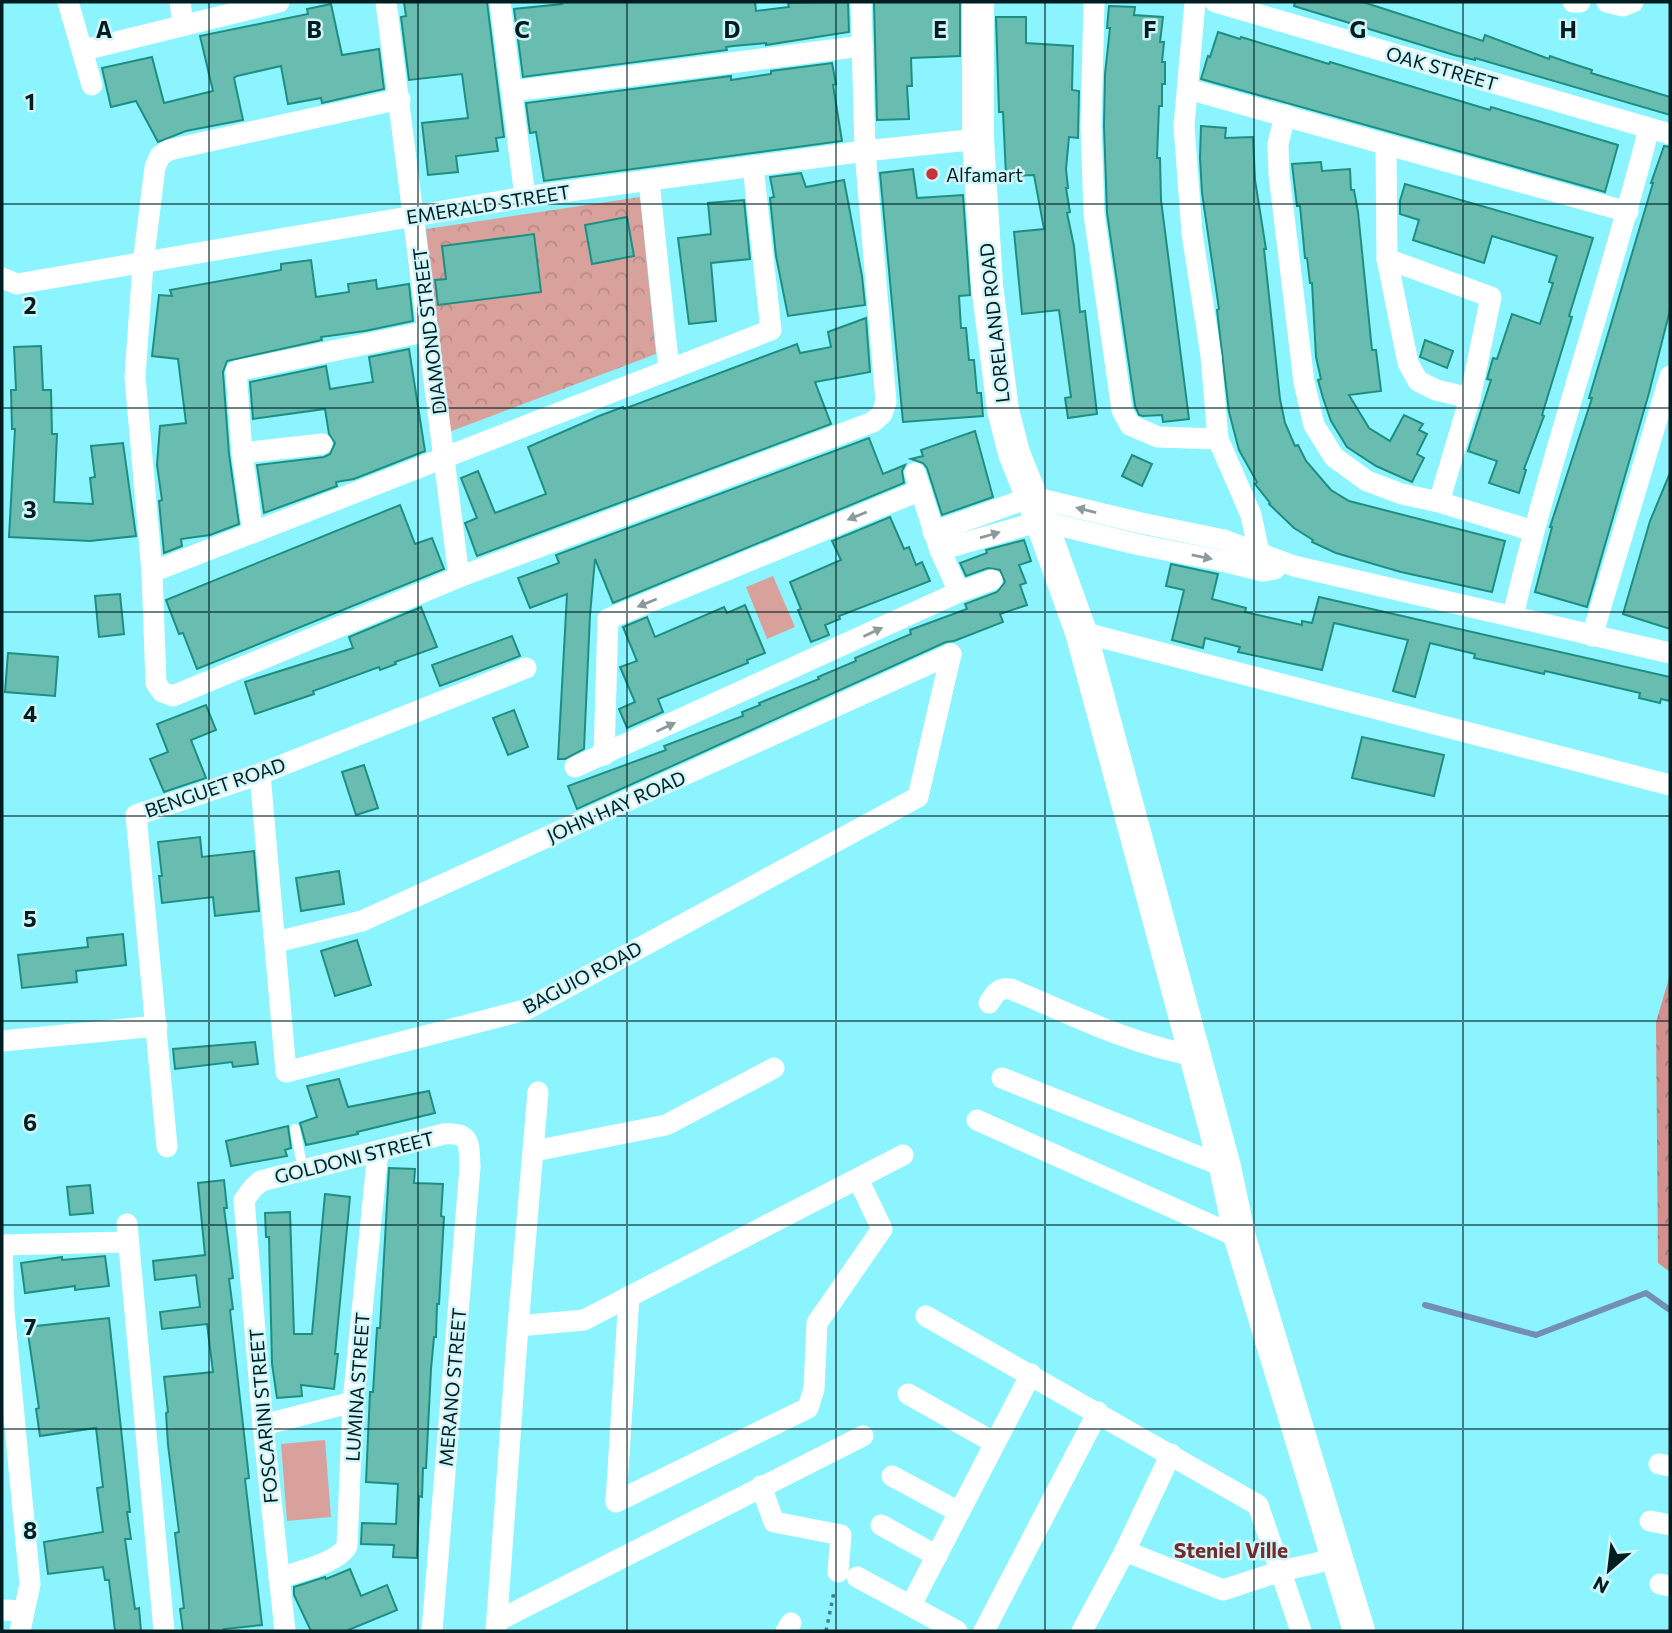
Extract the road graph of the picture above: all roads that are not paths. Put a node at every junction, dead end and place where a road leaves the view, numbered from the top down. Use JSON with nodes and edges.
{"nodes":[{"id":1,"x":68,"y":2,"type":"edge"},
{"id":2,"x":180,"y":2,"type":"edge"},
{"id":3,"x":279,"y":2,"type":"edge"},
{"id":4,"x":386,"y":2,"type":"edge"},
{"id":5,"x":500,"y":2,"type":"edge"},
{"id":6,"x":861,"y":2,"type":"edge"},
{"id":7,"x":978,"y":2,"type":"edge"},
{"id":8,"x":1094,"y":2,"type":"edge"},
{"id":9,"x":1195,"y":2,"type":"edge"},
{"id":10,"x":1215,"y":2,"type":"edge"},
{"id":11,"x":1573,"y":2,"type":"edge"},
{"id":12,"x":1580,"y":2,"type":"edge"},
{"id":13,"x":1607,"y":2,"type":"edge"},
{"id":14,"x":1633,"y":2,"type":"edge"},
{"id":15,"x":183,"y":25,"type":"junction"},
{"id":16,"x":862,"y":46,"type":"junction"},
{"id":17,"x":83,"y":50,"type":"junction"},
{"id":18,"x":92,"y":85,"type":"dead end"},
{"id":19,"x":1188,"y":89,"type":"junction"},
{"id":20,"x":513,"y":91,"type":"junction"},
{"id":21,"x":400,"y":99,"type":"junction"},
{"id":22,"x":1285,"y":116,"type":"junction"},
{"id":23,"x":1649,"y":128,"type":"junction"},
{"id":24,"x":1670,"y":134,"type":"edge"},
{"id":25,"x":978,"y":139,"type":"junction"},
{"id":26,"x":1386,"y":144,"type":"junction"},
{"id":27,"x":865,"y":151,"type":"junction"},
{"id":28,"x":753,"y":166,"type":"junction"},
{"id":29,"x":649,"y":181,"type":"junction"},
{"id":30,"x":525,"y":197,"type":"junction"},
{"id":31,"x":1628,"y":212,"type":"junction"},
{"id":32,"x":415,"y":215,"type":"junction"},
{"id":33,"x":1387,"y":260,"type":"junction"},
{"id":34,"x":143,"y":264,"type":"junction"},
{"id":35,"x":2,"y":278,"type":"edge"},
{"id":36,"x":429,"y":331,"type":"junction"},
{"id":37,"x":668,"y":370,"type":"junction"},
{"id":38,"x":1670,"y":376,"type":"edge"},
{"id":39,"x":1470,"y":398,"type":"junction"},
{"id":40,"x":1218,"y":439,"type":"junction"},
{"id":41,"x":322,"y":444,"type":"dead end"},
{"id":42,"x":242,"y":453,"type":"junction"},
{"id":43,"x":443,"y":458,"type":"junction"},
{"id":44,"x":1439,"y":502,"type":"junction"},
{"id":45,"x":1037,"y":509,"type":"junction"},
{"id":46,"x":1533,"y":531,"type":"junction"},
{"id":47,"x":253,"y":533,"type":"junction"},
{"id":48,"x":937,"y":541,"type":"junction"},
{"id":49,"x":1261,"y":562,"type":"junction"},
{"id":50,"x":152,"y":572,"type":"junction"},
{"id":51,"x":459,"y":577,"type":"junction"},
{"id":52,"x":992,"y":580,"type":"dead end"},
{"id":53,"x":959,"y":592,"type":"junction"},
{"id":54,"x":1513,"y":616,"type":"junction"},
{"id":55,"x":1081,"y":632,"type":"junction"},
{"id":56,"x":1592,"y":636,"type":"junction"},
{"id":57,"x":1670,"y":653,"type":"edge"},
{"id":58,"x":951,"y":654,"type":"joint"},
{"id":59,"x":526,"y":668,"type":"dead end"},
{"id":60,"x":604,"y":755,"type":"junction"},
{"id":61,"x":575,"y":767,"type":"dead end"},
{"id":62,"x":260,"y":774,"type":"junction"},
{"id":63,"x":1670,"y":785,"type":"edge"},
{"id":64,"x":276,"y":942,"type":"junction"},
{"id":65,"x":989,"y":1003,"type":"dead end"},
{"id":66,"x":157,"y":1026,"type":"junction"},
{"id":67,"x":2,"y":1041,"type":"edge"},
{"id":68,"x":1195,"y":1056,"type":"junction"},
{"id":69,"x":775,"y":1068,"type":"dead end"},
{"id":70,"x":1002,"y":1078,"type":"dead end"},
{"id":71,"x":538,"y":1092,"type":"dead end"},
{"id":72,"x":977,"y":1120,"type":"dead end"},
{"id":73,"x":295,"y":1129,"type":"dead end"},
{"id":74,"x":469,"y":1143,"type":"joint"},
{"id":75,"x":167,"y":1147,"type":"dead end"},
{"id":76,"x":534,"y":1150,"type":"junction"},
{"id":77,"x":378,"y":1151,"type":"junction"},
{"id":78,"x":903,"y":1155,"type":"dead end"},
{"id":79,"x":1225,"y":1167,"type":"junction"},
{"id":80,"x":303,"y":1170,"type":"junction"},
{"id":81,"x":858,"y":1178,"type":"junction"},
{"id":82,"x":244,"y":1200,"type":"joint"},
{"id":83,"x":1240,"y":1238,"type":"junction"},
{"id":84,"x":2,"y":1245,"type":"edge"},
{"id":85,"x":629,"y":1296,"type":"junction"},
{"id":86,"x":3,"y":1312,"type":"edge"},
{"id":87,"x":926,"y":1316,"type":"dead end"},
{"id":88,"x":518,"y":1326,"type":"junction"},
{"id":89,"x":1031,"y":1374,"type":"junction"},
{"id":90,"x":908,"y":1394,"type":"dead end"},
{"id":91,"x":353,"y":1402,"type":"junction"},
{"id":92,"x":1098,"y":1412,"type":"junction"},
{"id":93,"x":263,"y":1425,"type":"junction"},
{"id":94,"x":863,"y":1436,"type":"dead end"},
{"id":95,"x":995,"y":1443,"type":"junction"},
{"id":96,"x":1171,"y":1454,"type":"junction"},
{"id":97,"x":892,"y":1476,"type":"dead end"},
{"id":98,"x":761,"y":1486,"type":"junction"},
{"id":99,"x":959,"y":1512,"type":"junction"},
{"id":100,"x":881,"y":1525,"type":"dead end"},
{"id":101,"x":1125,"y":1550,"type":"junction"},
{"id":102,"x":1337,"y":1555,"type":"junction"},
{"id":103,"x":937,"y":1556,"type":"junction"},
{"id":104,"x":1281,"y":1571,"type":"junction"},
{"id":105,"x":279,"y":1578,"type":"junction"},
{"id":106,"x":911,"y":1605,"type":"junction"},
{"id":107,"x":2,"y":1610,"type":"edge"},
{"id":108,"x":22,"y":1621,"type":"edge"},
{"id":109,"x":497,"y":1626,"type":"edge"},
{"id":110,"x":164,"y":1631,"type":"edge"},
{"id":111,"x":285,"y":1631,"type":"edge"},
{"id":112,"x":432,"y":1631,"type":"edge"},
{"id":113,"x":957,"y":1631,"type":"edge"},
{"id":114,"x":984,"y":1631,"type":"edge"},
{"id":115,"x":1082,"y":1631,"type":"edge"},
{"id":116,"x":1301,"y":1631,"type":"edge"},
{"id":117,"x":1359,"y":1631,"type":"edge"}],
"edges":[{"from":1,"to":17,"type":"street"},
{"from":2,"to":15,"type":"street"},
{"from":3,"to":15,"type":"street"},
{"from":4,"to":21,"type":"street","name":"DIAMOND STREET"},
{"from":5,"to":20,"type":"street"},
{"from":6,"to":16,"type":"street"},
{"from":7,"to":25,"type":"street","name":"LORELAND ROAD"},
{"from":8,"to":40,"type":"street"},
{"from":9,"to":19,"type":"street"},
{"from":10,"to":23,"type":"street","name":"OAK STREET"},
{"from":11,"to":12,"type":"street"},
{"from":13,"to":14,"type":"street"},
{"from":15,"to":17,"type":"street"},
{"from":16,"to":20,"type":"street"},
{"from":16,"to":27,"type":"street"},
{"from":17,"to":18,"type":"street"},
{"from":19,"to":22,"type":"street"},
{"from":19,"to":40,"type":"street"},
{"from":20,"to":30,"type":"street"},
{"from":21,"to":32,"type":"street","name":"DIAMOND STREET"},
{"from":21,"to":34,"type":"street"},
{"from":22,"to":26,"type":"street"},
{"from":22,"to":44,"type":"street"},
{"from":23,"to":24,"type":"street","name":"OAK STREET"},
{"from":23,"to":31,"type":"street"},
{"from":25,"to":27,"type":"street","name":"EMERALD STREET"},
{"from":25,"to":45,"type":"street","name":"LORELAND ROAD"},
{"from":26,"to":31,"type":"street"},
{"from":26,"to":33,"type":"street"},
{"from":27,"to":28,"type":"street","name":"EMERALD STREET"},
{"from":27,"to":51,"type":"street"},
{"from":28,"to":29,"type":"street","name":"EMERALD STREET"},
{"from":28,"to":37,"type":"street"},
{"from":29,"to":30,"type":"street","name":"EMERALD STREET"},
{"from":29,"to":37,"type":"street"},
{"from":30,"to":32,"type":"street","name":"EMERALD STREET"},
{"from":31,"to":46,"type":"street"},
{"from":32,"to":34,"type":"street","name":"EMERALD STREET"},
{"from":32,"to":36,"type":"street","name":"DIAMOND STREET"},
{"from":33,"to":39,"type":"street"},
{"from":33,"to":39,"type":"street"},
{"from":34,"to":35,"type":"street","name":"EMERALD STREET"},
{"from":34,"to":50,"type":"street"},
{"from":36,"to":42,"type":"street"},
{"from":36,"to":43,"type":"street","name":"DIAMOND STREET"},
{"from":37,"to":43,"type":"street"},
{"from":38,"to":56,"type":"street"},
{"from":39,"to":44,"type":"street"},
{"from":40,"to":49,"type":"street"},
{"from":41,"to":42,"type":"street"},
{"from":42,"to":47,"type":"street"},
{"from":43,"to":47,"type":"street"},
{"from":43,"to":51,"type":"street","name":"DIAMOND STREET"},
{"from":44,"to":46,"type":"street"},
{"from":45,"to":48,"type":"street"},
{"from":45,"to":49,"type":"street"},
{"from":45,"to":55,"type":"street","name":"LORELAND ROAD"},
{"from":46,"to":54,"type":"street"},
{"from":47,"to":50,"type":"street"},
{"from":48,"to":53,"type":"street"},
{"from":48,"to":60,"type":"street","one_way":true},
{"from":49,"to":54,"type":"street"},
{"from":50,"to":51,"type":"street"},
{"from":52,"to":53,"type":"street"},
{"from":60,"to":53,"type":"street","one_way":true},
{"from":54,"to":56,"type":"street"},
{"from":55,"to":63,"type":"street"},
{"from":55,"to":68,"type":"street","name":"LORELAND ROAD"},
{"from":56,"to":57,"type":"street"},
{"from":58,"to":64,"type":"street","name":"JOHN HAY ROAD"},
{"from":58,"to":64,"type":"street","name":"BAGUIO ROAD"},
{"from":59,"to":62,"type":"street","name":"BENGUET ROAD"},
{"from":60,"to":61,"type":"street"},
{"from":62,"to":64,"type":"street","name":"BAGUIO ROAD"},
{"from":62,"to":66,"type":"street","name":"BENGUET ROAD"},
{"from":65,"to":68,"type":"street"},
{"from":66,"to":67,"type":"street"},
{"from":66,"to":75,"type":"street","name":"BENGUET ROAD"},
{"from":68,"to":79,"type":"street","name":"LORELAND ROAD"},
{"from":69,"to":76,"type":"street"},
{"from":70,"to":79,"type":"street"},
{"from":71,"to":76,"type":"street"},
{"from":72,"to":83,"type":"street"},
{"from":73,"to":80,"type":"lane"},
{"from":74,"to":77,"type":"street","name":"GOLDONI STREET"},
{"from":74,"to":112,"type":"street","name":"MERANO STREET"},
{"from":76,"to":88,"type":"street"},
{"from":77,"to":80,"type":"street","name":"GOLDONI STREET"},
{"from":77,"to":91,"type":"street","name":"LUMINA STREET"},
{"from":78,"to":81,"type":"street"},
{"from":79,"to":83,"type":"street","name":"LORELAND ROAD"},
{"from":80,"to":82,"type":"street","name":"GOLDONI STREET"},
{"from":81,"to":85,"type":"street"},
{"from":81,"to":85,"type":"street"},
{"from":82,"to":93,"type":"street","name":"FOSCARINI STREET"},
{"from":83,"to":102,"type":"street","name":"LORELAND ROAD"},
{"from":84,"to":86,"type":"street"},
{"from":84,"to":110,"type":"street"},
{"from":85,"to":88,"type":"street"},
{"from":86,"to":108,"type":"street"},
{"from":87,"to":89,"type":"street"},
{"from":88,"to":109,"type":"street"},
{"from":89,"to":92,"type":"street"},
{"from":89,"to":95,"type":"street"},
{"from":90,"to":95,"type":"street"},
{"from":91,"to":93,"type":"street"},
{"from":91,"to":105,"type":"street","name":"LUMINA STREET"},
{"from":92,"to":96,"type":"street"},
{"from":92,"to":114,"type":"street"},
{"from":93,"to":105,"type":"street","name":"FOSCARINI STREET"},
{"from":94,"to":98,"type":"street"},
{"from":95,"to":99,"type":"street"},
{"from":96,"to":101,"type":"street"},
{"from":96,"to":104,"type":"street"},
{"from":97,"to":99,"type":"street"},
{"from":98,"to":106,"type":"street"},
{"from":98,"to":109,"type":"street"},
{"from":99,"to":103,"type":"street"},
{"from":100,"to":103,"type":"street"},
{"from":101,"to":104,"type":"street"},
{"from":101,"to":115,"type":"street"},
{"from":102,"to":104,"type":"street"},
{"from":102,"to":117,"type":"street","name":"LORELAND ROAD"},
{"from":103,"to":106,"type":"street"},
{"from":104,"to":116,"type":"street"},
{"from":105,"to":111,"type":"street","name":"FOSCARINI STREET"},
{"from":106,"to":113,"type":"street"},
{"from":107,"to":108,"type":"street"}]}
